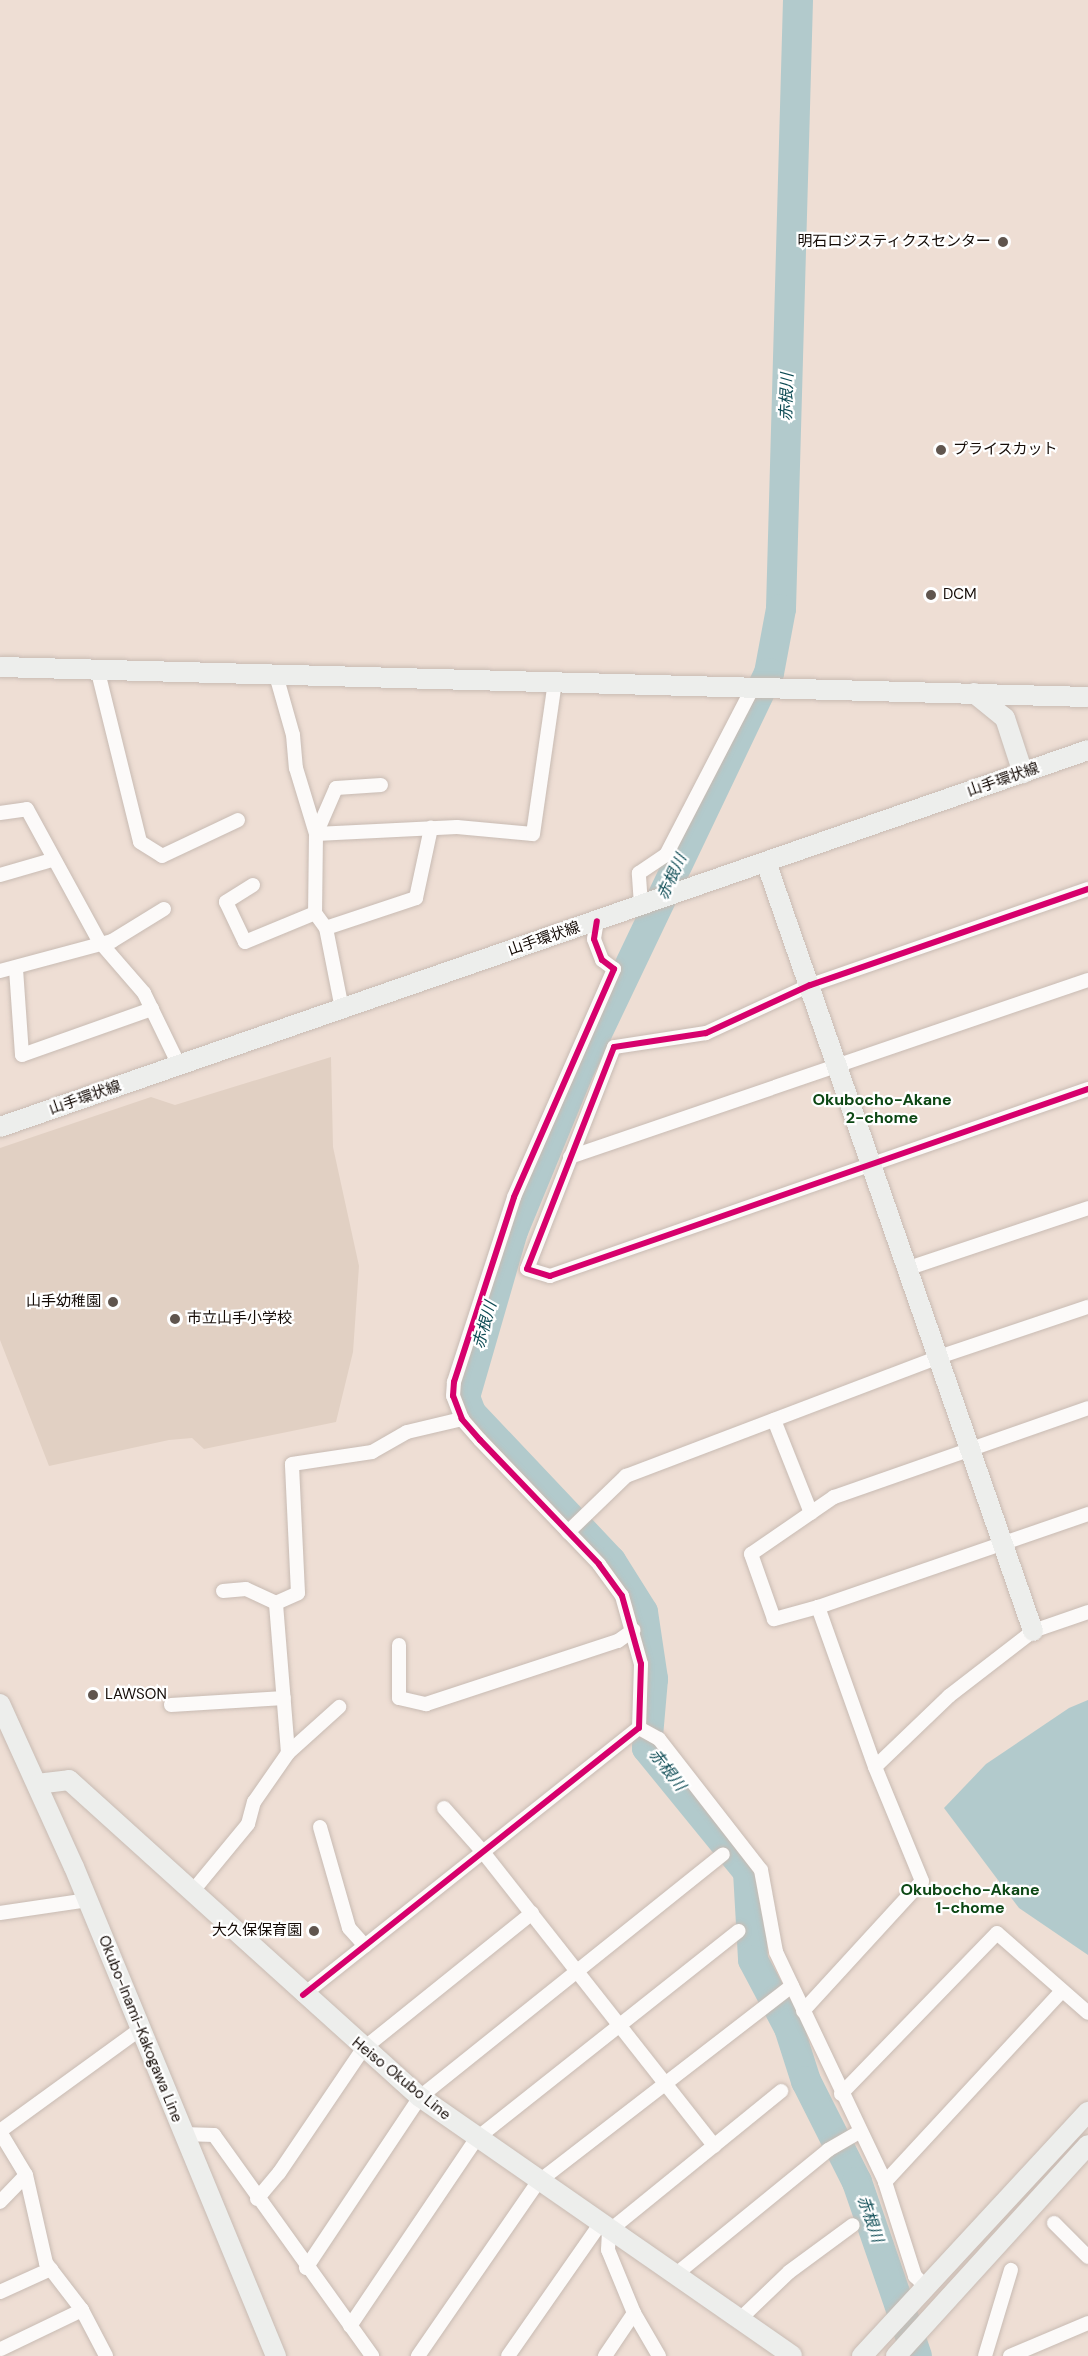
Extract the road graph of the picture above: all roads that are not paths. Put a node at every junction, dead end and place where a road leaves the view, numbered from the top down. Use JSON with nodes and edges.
{"nodes":[{"id":1,"x":0,"y":667,"type":"edge"},
{"id":2,"x":98,"y":672,"type":"junction"},
{"id":3,"x":276,"y":675,"type":"junction"},
{"id":4,"x":555,"y":681,"type":"junction"},
{"id":5,"x":754,"y":685,"type":"junction"},
{"id":6,"x":974,"y":693,"type":"junction"},
{"id":7,"x":1088,"y":697,"type":"edge"},
{"id":8,"x":1088,"y":750,"type":"edge"},
{"id":9,"x":1023,"y":773,"type":"junction"},
{"id":10,"x":381,"y":785,"type":"dead end"},
{"id":11,"x":0,"y":813,"type":"edge"},
{"id":12,"x":238,"y":820,"type":"dead end"},
{"id":13,"x":430,"y":828,"type":"junction"},
{"id":14,"x":316,"y":834,"type":"junction"},
{"id":15,"x":52,"y":860,"type":"junction"},
{"id":16,"x":766,"y":862,"type":"junction"},
{"id":17,"x":0,"y":875,"type":"edge"},
{"id":18,"x":254,"y":885,"type":"dead end"},
{"id":19,"x":1088,"y":889,"type":"edge"},
{"id":20,"x":641,"y":906,"type":"junction"},
{"id":21,"x":165,"y":909,"type":"dead end"},
{"id":22,"x":315,"y":913,"type":"junction"},
{"id":23,"x":597,"y":921,"type":"junction"},
{"id":24,"x":326,"y":927,"type":"junction"},
{"id":25,"x":99,"y":941,"type":"junction"},
{"id":26,"x":16,"y":969,"type":"junction"},
{"id":27,"x":0,"y":971,"type":"edge"},
{"id":28,"x":1088,"y":980,"type":"edge"},
{"id":29,"x":810,"y":985,"type":"junction"},
{"id":30,"x":152,"y":1009,"type":"junction"},
{"id":31,"x":342,"y":1009,"type":"junction"},
{"id":32,"x":179,"y":1065,"type":"junction"},
{"id":33,"x":838,"y":1066,"type":"junction"},
{"id":34,"x":1088,"y":1089,"type":"edge"},
{"id":35,"x":0,"y":1127,"type":"edge"},
{"id":36,"x":570,"y":1156,"type":"junction"},
{"id":37,"x":874,"y":1166,"type":"junction"},
{"id":38,"x":1088,"y":1208,"type":"edge"},
{"id":39,"x":909,"y":1268,"type":"junction"},
{"id":40,"x":1088,"y":1307,"type":"edge"},
{"id":41,"x":939,"y":1357,"type":"junction"},
{"id":42,"x":1088,"y":1408,"type":"edge"},
{"id":43,"x":462,"y":1419,"type":"junction"},
{"id":44,"x":774,"y":1420,"type":"junction"},
{"id":45,"x":970,"y":1449,"type":"junction"},
{"id":46,"x":811,"y":1513,"type":"junction"},
{"id":47,"x":1088,"y":1514,"type":"edge"},
{"id":48,"x":568,"y":1532,"type":"junction"},
{"id":49,"x":1003,"y":1544,"type":"junction"},
{"id":50,"x":223,"y":1591,"type":"dead end"},
{"id":51,"x":276,"y":1603,"type":"junction"},
{"id":52,"x":818,"y":1607,"type":"junction"},
{"id":53,"x":1088,"y":1612,"type":"edge"},
{"id":54,"x":634,"y":1630,"type":"junction"},
{"id":55,"x":1033,"y":1631,"type":"junction"},
{"id":56,"x":399,"y":1645,"type":"dead end"},
{"id":57,"x":284,"y":1698,"type":"junction"},
{"id":58,"x":0,"y":1704,"type":"edge"},
{"id":59,"x":171,"y":1705,"type":"dead end"},
{"id":60,"x":339,"y":1707,"type":"dead end"},
{"id":61,"x":639,"y":1728,"type":"junction"},
{"id":62,"x":288,"y":1753,"type":"junction"},
{"id":63,"x":875,"y":1767,"type":"junction"},
{"id":64,"x":36,"y":1784,"type":"junction"},
{"id":65,"x":444,"y":1808,"type":"dead end"},
{"id":66,"x":320,"y":1827,"type":"dead end"},
{"id":67,"x":483,"y":1852,"type":"junction"},
{"id":68,"x":723,"y":1854,"type":"dead end"},
{"id":69,"x":192,"y":1892,"type":"junction"},
{"id":70,"x":88,"y":1900,"type":"junction"},
{"id":71,"x":0,"y":1913,"type":"edge"},
{"id":72,"x":532,"y":1913,"type":"junction"},
{"id":73,"x":738,"y":1931,"type":"dead end"},
{"id":74,"x":364,"y":1946,"type":"junction"},
{"id":75,"x":577,"y":1970,"type":"junction"},
{"id":76,"x":792,"y":1986,"type":"junction"},
{"id":77,"x":1062,"y":1991,"type":"junction"},
{"id":78,"x":303,"y":1995,"type":"junction"},
{"id":79,"x":803,"y":2010,"type":"junction"},
{"id":80,"x":1088,"y":2013,"type":"edge"},
{"id":81,"x":618,"y":2024,"type":"junction"},
{"id":82,"x":139,"y":2030,"type":"junction"},
{"id":83,"x":363,"y":2049,"type":"junction"},
{"id":84,"x":666,"y":2082,"type":"junction"},
{"id":85,"x":781,"y":2091,"type":"dead end"},
{"id":86,"x":841,"y":2094,"type":"junction"},
{"id":87,"x":420,"y":2097,"type":"junction"},
{"id":88,"x":1088,"y":2112,"type":"edge"},
{"id":89,"x":0,"y":2132,"type":"edge"},
{"id":90,"x":859,"y":2132,"type":"junction"},
{"id":91,"x":183,"y":2134,"type":"junction"},
{"id":92,"x":476,"y":2139,"type":"junction"},
{"id":93,"x":1088,"y":2145,"type":"edge"},
{"id":94,"x":714,"y":2146,"type":"junction"},
{"id":95,"x":26,"y":2175,"type":"junction"},
{"id":96,"x":538,"y":2182,"type":"junction"},
{"id":97,"x":885,"y":2182,"type":"junction"},
{"id":98,"x":257,"y":2199,"type":"junction"},
{"id":99,"x":0,"y":2202,"type":"edge"},
{"id":100,"x":1054,"y":2223,"type":"dead end"},
{"id":101,"x":853,"y":2225,"type":"dead end"},
{"id":102,"x":605,"y":2228,"type":"junction"},
{"id":103,"x":1088,"y":2257,"type":"edge"},
{"id":104,"x":306,"y":2268,"type":"junction"},
{"id":105,"x":51,"y":2269,"type":"junction"},
{"id":106,"x":1011,"y":2270,"type":"dead end"},
{"id":107,"x":675,"y":2275,"type":"junction"},
{"id":108,"x":927,"y":2288,"type":"junction"},
{"id":109,"x":0,"y":2292,"type":"edge"},
{"id":110,"x":82,"y":2310,"type":"junction"},
{"id":111,"x":634,"y":2313,"type":"junction"},
{"id":112,"x":739,"y":2320,"type":"junction"},
{"id":113,"x":1088,"y":2323,"type":"edge"},
{"id":114,"x":350,"y":2326,"type":"junction"},
{"id":115,"x":1,"y":2349,"type":"edge"},
{"id":116,"x":105,"y":2356,"type":"edge"},
{"id":117,"x":276,"y":2356,"type":"edge"},
{"id":118,"x":372,"y":2356,"type":"edge"},
{"id":119,"x":418,"y":2356,"type":"edge"},
{"id":120,"x":508,"y":2356,"type":"edge"},
{"id":121,"x":605,"y":2356,"type":"edge"},
{"id":122,"x":659,"y":2356,"type":"edge"},
{"id":123,"x":792,"y":2356,"type":"edge"},
{"id":124,"x":862,"y":2356,"type":"edge"},
{"id":125,"x":896,"y":2356,"type":"edge"},
{"id":126,"x":986,"y":2356,"type":"edge"},
{"id":127,"x":1010,"y":2356,"type":"edge"}],
"edges":[{"from":1,"to":2,"type":"street"},
{"from":2,"to":3,"type":"street"},
{"from":2,"to":12,"type":"street"},
{"from":3,"to":4,"type":"street"},
{"from":3,"to":14,"type":"street"},
{"from":4,"to":5,"type":"street"},
{"from":4,"to":13,"type":"street"},
{"from":5,"to":6,"type":"street"},
{"from":5,"to":20,"type":"street"},
{"from":6,"to":7,"type":"street"},
{"from":6,"to":9,"type":"street"},
{"from":8,"to":9,"type":"street","name":"山手環状線"},
{"from":9,"to":16,"type":"street","name":"山手環状線"},
{"from":10,"to":14,"type":"street"},
{"from":11,"to":15,"type":"street"},
{"from":13,"to":14,"type":"street"},
{"from":13,"to":24,"type":"street"},
{"from":14,"to":22,"type":"street"},
{"from":15,"to":17,"type":"street"},
{"from":15,"to":25,"type":"street"},
{"from":16,"to":20,"type":"street","name":"山手環状線"},
{"from":16,"to":29,"type":"street"},
{"from":18,"to":22,"type":"street"},
{"from":19,"to":29,"type":"street"},
{"from":20,"to":23,"type":"street","name":"山手環状線"},
{"from":21,"to":25,"type":"street"},
{"from":22,"to":24,"type":"street"},
{"from":23,"to":31,"type":"street","name":"山手環状線"},
{"from":23,"to":43,"type":"street"},
{"from":24,"to":31,"type":"street"},
{"from":25,"to":26,"type":"street"},
{"from":25,"to":30,"type":"street"},
{"from":26,"to":27,"type":"street"},
{"from":26,"to":30,"type":"street"},
{"from":28,"to":33,"type":"street"},
{"from":29,"to":33,"type":"street"},
{"from":29,"to":36,"type":"street"},
{"from":30,"to":32,"type":"street"},
{"from":31,"to":32,"type":"street","name":"山手環状線"},
{"from":32,"to":35,"type":"street","name":"山手環状線"},
{"from":33,"to":36,"type":"street"},
{"from":33,"to":37,"type":"street"},
{"from":34,"to":37,"type":"street"},
{"from":36,"to":37,"type":"street"},
{"from":37,"to":39,"type":"street"},
{"from":38,"to":39,"type":"street"},
{"from":39,"to":41,"type":"street"},
{"from":40,"to":41,"type":"street"},
{"from":41,"to":44,"type":"street"},
{"from":41,"to":45,"type":"street"},
{"from":42,"to":45,"type":"street"},
{"from":43,"to":48,"type":"street"},
{"from":43,"to":51,"type":"street"},
{"from":44,"to":46,"type":"street"},
{"from":44,"to":48,"type":"street"},
{"from":45,"to":46,"type":"street"},
{"from":45,"to":49,"type":"street"},
{"from":46,"to":52,"type":"street"},
{"from":47,"to":49,"type":"street"},
{"from":48,"to":54,"type":"street"},
{"from":49,"to":52,"type":"street"},
{"from":49,"to":55,"type":"street"},
{"from":50,"to":51,"type":"street"},
{"from":51,"to":57,"type":"street"},
{"from":52,"to":63,"type":"street"},
{"from":53,"to":55,"type":"street"},
{"from":54,"to":56,"type":"street"},
{"from":54,"to":61,"type":"street"},
{"from":55,"to":63,"type":"street"},
{"from":57,"to":59,"type":"street"},
{"from":57,"to":62,"type":"street"},
{"from":58,"to":64,"type":"street","name":"Okubo-Inami-Kakogawa Line"},
{"from":60,"to":62,"type":"street"},
{"from":61,"to":67,"type":"street"},
{"from":61,"to":76,"type":"street"},
{"from":62,"to":69,"type":"street"},
{"from":63,"to":79,"type":"street"},
{"from":64,"to":69,"type":"street","name":"Heiso Okubo Line"},
{"from":64,"to":70,"type":"street","name":"Okubo-Inami-Kakogawa Line"},
{"from":65,"to":67,"type":"street"},
{"from":66,"to":74,"type":"street"},
{"from":67,"to":72,"type":"street"},
{"from":67,"to":74,"type":"street"},
{"from":68,"to":75,"type":"street"},
{"from":69,"to":78,"type":"street","name":"Heiso Okubo Line"},
{"from":70,"to":71,"type":"street"},
{"from":70,"to":82,"type":"street","name":"Okubo-Inami-Kakogawa Line"},
{"from":72,"to":75,"type":"street"},
{"from":72,"to":83,"type":"street"},
{"from":73,"to":81,"type":"street"},
{"from":74,"to":78,"type":"street"},
{"from":75,"to":81,"type":"street"},
{"from":75,"to":87,"type":"street"},
{"from":76,"to":79,"type":"street"},
{"from":76,"to":84,"type":"street"},
{"from":77,"to":80,"type":"street"},
{"from":77,"to":86,"type":"street"},
{"from":77,"to":97,"type":"street"},
{"from":78,"to":83,"type":"street","name":"Heiso Okubo Line"},
{"from":79,"to":86,"type":"street"},
{"from":81,"to":84,"type":"street"},
{"from":81,"to":92,"type":"street"},
{"from":82,"to":89,"type":"street"},
{"from":82,"to":91,"type":"street","name":"Okubo-Inami-Kakogawa Line"},
{"from":83,"to":87,"type":"street","name":"Heiso Okubo Line"},
{"from":83,"to":98,"type":"street"},
{"from":84,"to":94,"type":"street"},
{"from":84,"to":96,"type":"street"},
{"from":85,"to":94,"type":"street"},
{"from":86,"to":90,"type":"street"},
{"from":87,"to":92,"type":"street","name":"Heiso Okubo Line"},
{"from":87,"to":104,"type":"street"},
{"from":88,"to":108,"type":"street"},
{"from":89,"to":95,"type":"street"},
{"from":90,"to":97,"type":"street"},
{"from":90,"to":107,"type":"street"},
{"from":91,"to":98,"type":"street"},
{"from":91,"to":117,"type":"street","name":"Okubo-Inami-Kakogawa Line"},
{"from":92,"to":96,"type":"street","name":"Heiso Okubo Line"},
{"from":92,"to":114,"type":"street"},
{"from":93,"to":125,"type":"street"},
{"from":94,"to":102,"type":"street"},
{"from":95,"to":99,"type":"street"},
{"from":95,"to":105,"type":"street"},
{"from":96,"to":102,"type":"street","name":"Heiso Okubo Line"},
{"from":96,"to":119,"type":"street"},
{"from":97,"to":108,"type":"street"},
{"from":98,"to":104,"type":"street"},
{"from":100,"to":103,"type":"street"},
{"from":101,"to":112,"type":"street"},
{"from":102,"to":107,"type":"street","name":"Heiso Okubo Line"},
{"from":102,"to":111,"type":"street"},
{"from":102,"to":120,"type":"street"},
{"from":104,"to":114,"type":"street"},
{"from":105,"to":109,"type":"street"},
{"from":105,"to":110,"type":"street"},
{"from":106,"to":126,"type":"street"},
{"from":107,"to":112,"type":"street","name":"Heiso Okubo Line"},
{"from":108,"to":124,"type":"street"},
{"from":110,"to":115,"type":"street"},
{"from":110,"to":116,"type":"street"},
{"from":111,"to":121,"type":"street"},
{"from":111,"to":122,"type":"street"},
{"from":112,"to":123,"type":"street","name":"Heiso Okubo Line"},
{"from":113,"to":127,"type":"street"},
{"from":114,"to":118,"type":"street"}]}
